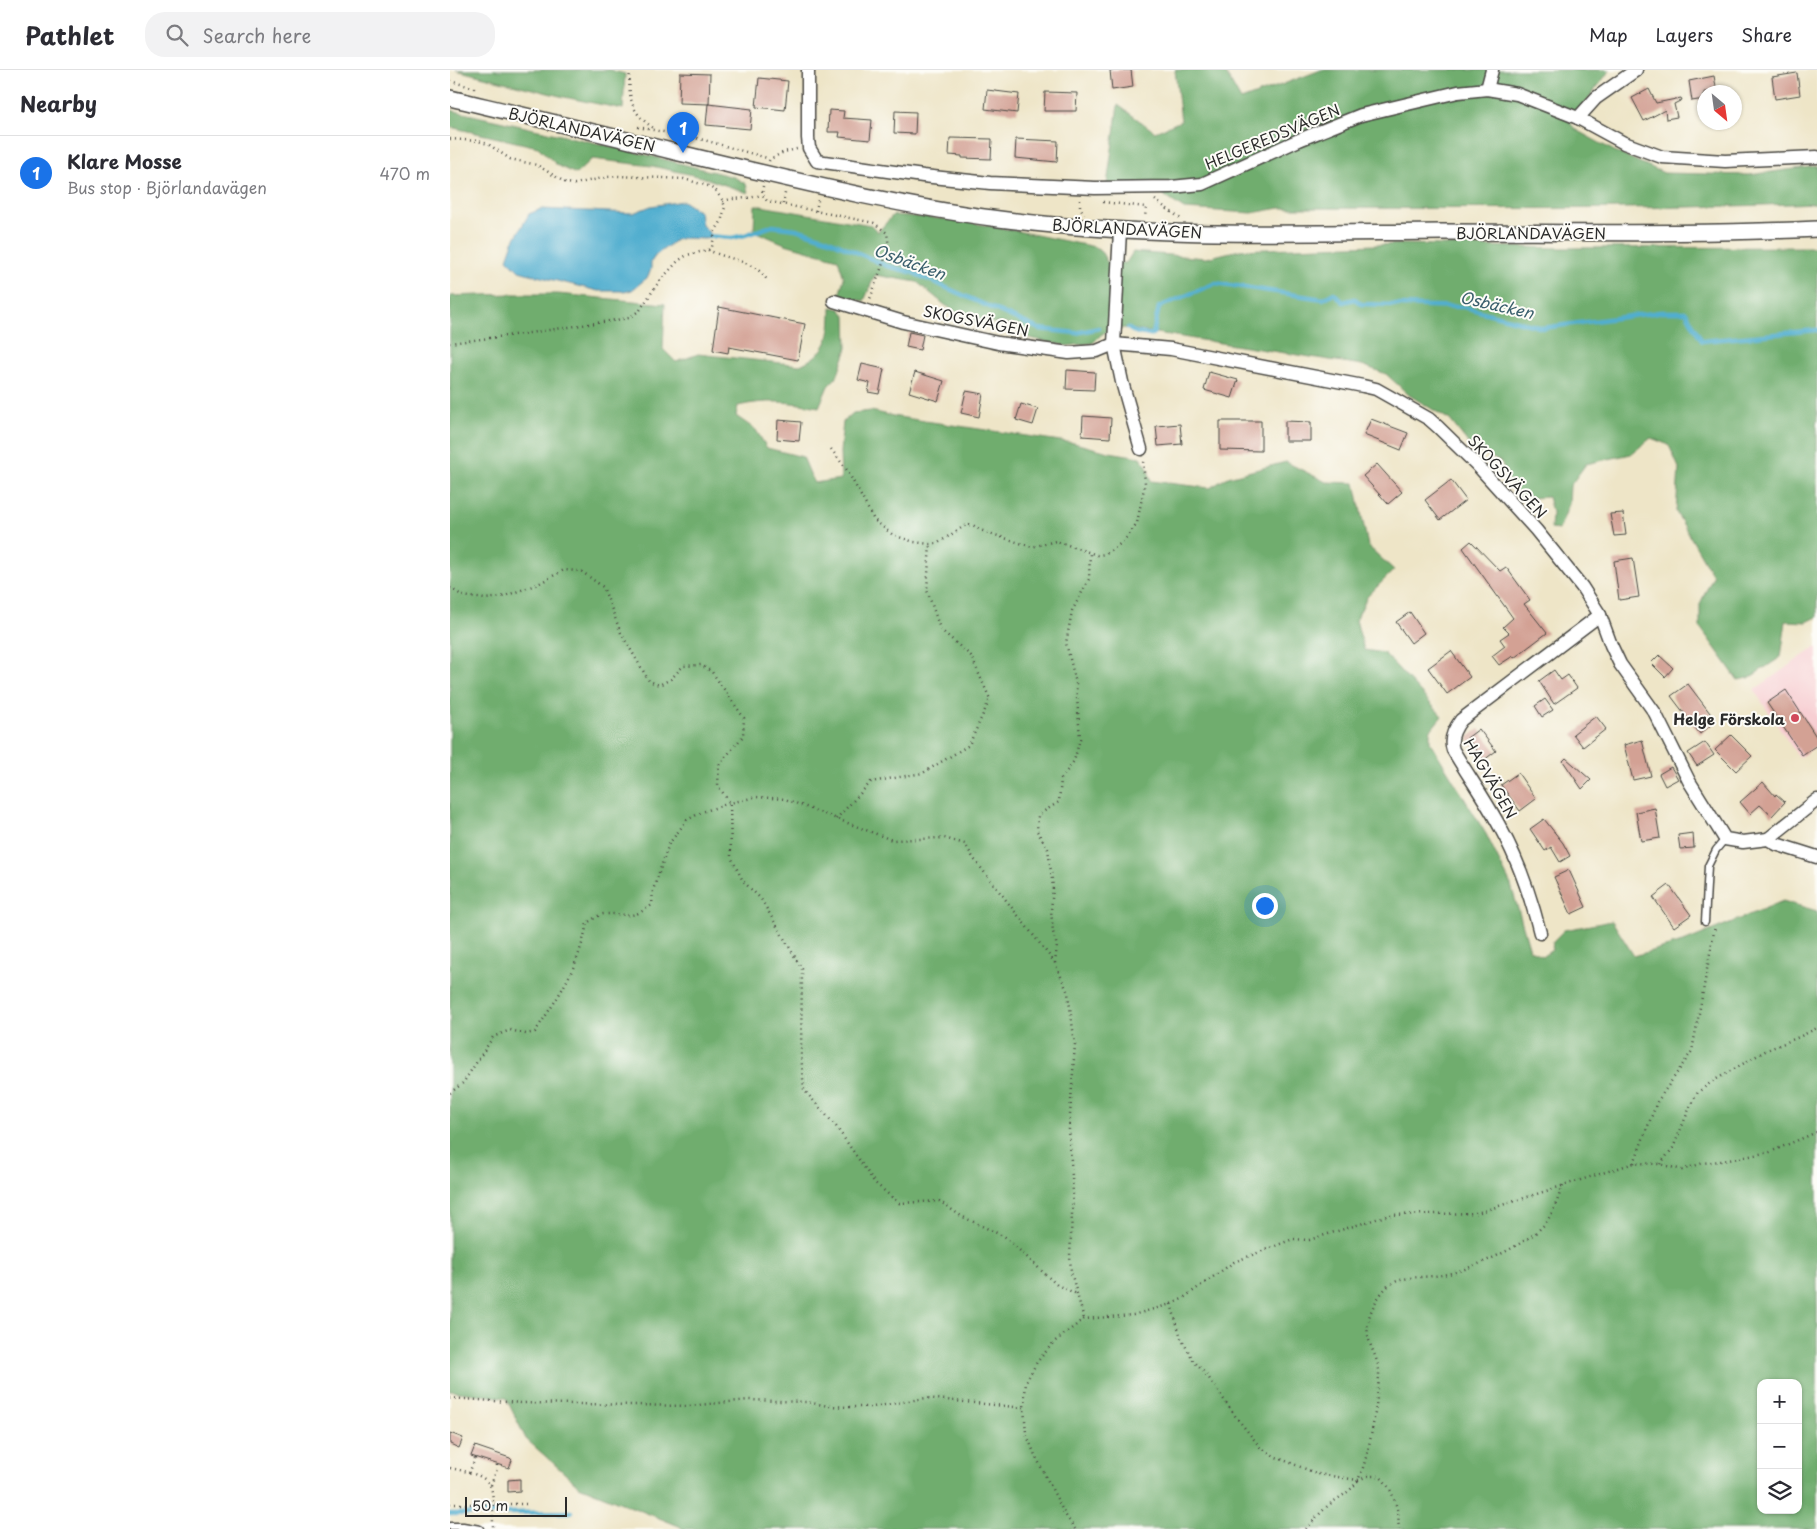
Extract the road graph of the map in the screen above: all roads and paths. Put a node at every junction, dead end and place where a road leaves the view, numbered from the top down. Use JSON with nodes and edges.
{"nodes":[{"id":1,"x":630,"y":70,"type":"edge"},
{"id":2,"x":808,"y":70,"type":"edge"},
{"id":3,"x":1492,"y":70,"type":"edge"},
{"id":4,"x":1636,"y":70,"type":"edge"},
{"id":5,"x":1486,"y":89,"type":"junction"},
{"id":6,"x":450,"y":98,"type":"edge"},
{"id":7,"x":1578,"y":118,"type":"junction"},
{"id":8,"x":658,"y":131,"type":"dead end"},
{"id":9,"x":450,"y":139,"type":"edge"},
{"id":10,"x":1817,"y":157,"type":"edge"},
{"id":11,"x":1095,"y":188,"type":"junction"},
{"id":12,"x":1137,"y":188,"type":"junction"},
{"id":13,"x":786,"y":193,"type":"dead end"},
{"id":14,"x":762,"y":194,"type":"dead end"},
{"id":15,"x":723,"y":200,"type":"junction"},
{"id":16,"x":818,"y":200,"type":"dead end"},
{"id":17,"x":783,"y":204,"type":"dead end"},
{"id":18,"x":816,"y":211,"type":"dead end"},
{"id":19,"x":1145,"y":219,"type":"dead end"},
{"id":20,"x":1181,"y":219,"type":"dead end"},
{"id":21,"x":1817,"y":229,"type":"edge"},
{"id":22,"x":1120,"y":231,"type":"junction"},
{"id":23,"x":708,"y":250,"type":"junction"},
{"id":24,"x":887,"y":256,"type":"dead end"},
{"id":25,"x":768,"y":282,"type":"dead end"},
{"id":26,"x":834,"y":301,"type":"dead end"},
{"id":27,"x":867,"y":311,"type":"junction"},
{"id":28,"x":450,"y":343,"type":"edge"},
{"id":29,"x":1114,"y":344,"type":"junction"},
{"id":30,"x":831,"y":449,"type":"dead end"},
{"id":31,"x":1141,"y":449,"type":"joint"},
{"id":32,"x":930,"y":544,"type":"junction"},
{"id":33,"x":1090,"y":552,"type":"junction"},
{"id":34,"x":450,"y":588,"type":"edge"},
{"id":35,"x":1600,"y":615,"type":"junction"},
{"id":36,"x":1817,"y":800,"type":"edge"},
{"id":37,"x":730,"y":803,"type":"junction"},
{"id":38,"x":836,"y":819,"type":"junction"},
{"id":39,"x":1725,"y":839,"type":"junction"},
{"id":40,"x":1768,"y":839,"type":"junction"},
{"id":41,"x":1817,"y":857,"type":"edge"},
{"id":42,"x":1716,"y":918,"type":"dead end"},
{"id":43,"x":1705,"y":922,"type":"dead end"},
{"id":44,"x":1540,"y":933,"type":"dead end"},
{"id":45,"x":1055,"y":963,"type":"junction"},
{"id":46,"x":1817,"y":1028,"type":"edge"},
{"id":47,"x":450,"y":1093,"type":"edge"},
{"id":48,"x":1817,"y":1132,"type":"edge"},
{"id":49,"x":1634,"y":1163,"type":"junction"},
{"id":50,"x":1660,"y":1164,"type":"junction"},
{"id":51,"x":1563,"y":1185,"type":"junction"},
{"id":52,"x":1077,"y":1294,"type":"junction"},
{"id":53,"x":1171,"y":1304,"type":"junction"},
{"id":54,"x":1084,"y":1319,"type":"junction"},
{"id":55,"x":450,"y":1398,"type":"edge"},
{"id":56,"x":1024,"y":1408,"type":"junction"},
{"id":57,"x":474,"y":1457,"type":"dead end"},
{"id":58,"x":497,"y":1464,"type":"dead end"},
{"id":59,"x":450,"y":1468,"type":"edge"},
{"id":60,"x":469,"y":1473,"type":"junction"},
{"id":61,"x":1358,"y":1480,"type":"junction"},
{"id":62,"x":491,"y":1485,"type":"junction"},
{"id":63,"x":450,"y":1504,"type":"edge"},
{"id":64,"x":493,"y":1504,"type":"junction"},
{"id":65,"x":526,"y":1504,"type":"dead end"},
{"id":66,"x":450,"y":1526,"type":"edge"},
{"id":67,"x":480,"y":1529,"type":"edge"},
{"id":68,"x":493,"y":1529,"type":"edge"},
{"id":69,"x":1075,"y":1529,"type":"edge"},
{"id":70,"x":1306,"y":1529,"type":"edge"},
{"id":71,"x":1399,"y":1529,"type":"edge"}],
"edges":[{"from":1,"to":8,"type":"path"},
{"from":2,"to":11,"type":"street","name":"HELGEREDSVÄGEN"},
{"from":3,"to":5,"type":"street"},
{"from":4,"to":7,"type":"street"},
{"from":5,"to":7,"type":"street","name":"HELGEREDSVÄGEN"},
{"from":5,"to":12,"type":"street","name":"HELGEREDSVÄGEN"},
{"from":6,"to":22,"type":"street","name":"BJÖRLANDAVÄGEN"},
{"from":7,"to":10,"type":"street","name":"HELGEREDSVÄGEN"},
{"from":9,"to":15,"type":"path"},
{"from":11,"to":12,"type":"street","name":"HELGEREDSVÄGEN"},
{"from":11,"to":19,"type":"path"},
{"from":12,"to":20,"type":"path"},
{"from":13,"to":17,"type":"path"},
{"from":14,"to":15,"type":"path"},
{"from":15,"to":23,"type":"path"},
{"from":16,"to":18,"type":"path"},
{"from":21,"to":22,"type":"street","name":"BJÖRLANDAVÄGEN"},
{"from":22,"to":29,"type":"street"},
{"from":23,"to":25,"type":"path"},
{"from":23,"to":28,"type":"path"},
{"from":24,"to":27,"type":"path"},
{"from":26,"to":27,"type":"street","name":"SKOGSVÄGEN"},
{"from":27,"to":29,"type":"street","name":"SKOGSVÄGEN"},
{"from":29,"to":31,"type":"street"},
{"from":29,"to":35,"type":"street","name":"SKOGSVÄGEN"},
{"from":30,"to":32,"type":"path"},
{"from":31,"to":33,"type":"path"},
{"from":32,"to":33,"type":"path"},
{"from":32,"to":38,"type":"path"},
{"from":33,"to":45,"type":"path"},
{"from":34,"to":37,"type":"path"},
{"from":35,"to":39,"type":"street","name":"SKOGSVÄGEN"},
{"from":35,"to":44,"type":"street","name":"HAGVÄGEN"},
{"from":36,"to":40,"type":"street"},
{"from":37,"to":38,"type":"path"},
{"from":37,"to":47,"type":"path"},
{"from":37,"to":52,"type":"path"},
{"from":38,"to":45,"type":"path"},
{"from":39,"to":40,"type":"street"},
{"from":39,"to":43,"type":"lane"},
{"from":40,"to":41,"type":"street"},
{"from":42,"to":49,"type":"path"},
{"from":45,"to":52,"type":"path"},
{"from":46,"to":50,"type":"path"},
{"from":48,"to":50,"type":"path"},
{"from":49,"to":50,"type":"path"},
{"from":49,"to":51,"type":"path"},
{"from":51,"to":53,"type":"path"},
{"from":51,"to":61,"type":"path"},
{"from":52,"to":54,"type":"path"},
{"from":53,"to":54,"type":"path"},
{"from":53,"to":61,"type":"path"},
{"from":54,"to":56,"type":"path"},
{"from":55,"to":56,"type":"path"},
{"from":56,"to":69,"type":"path"},
{"from":57,"to":60,"type":"path"},
{"from":58,"to":62,"type":"path"},
{"from":59,"to":60,"type":"path"},
{"from":60,"to":62,"type":"path"},
{"from":61,"to":70,"type":"path"},
{"from":61,"to":71,"type":"path"},
{"from":62,"to":64,"type":"path"},
{"from":63,"to":64,"type":"path"},
{"from":64,"to":65,"type":"path"},
{"from":64,"to":68,"type":"path"},
{"from":66,"to":67,"type":"lane"}]}
